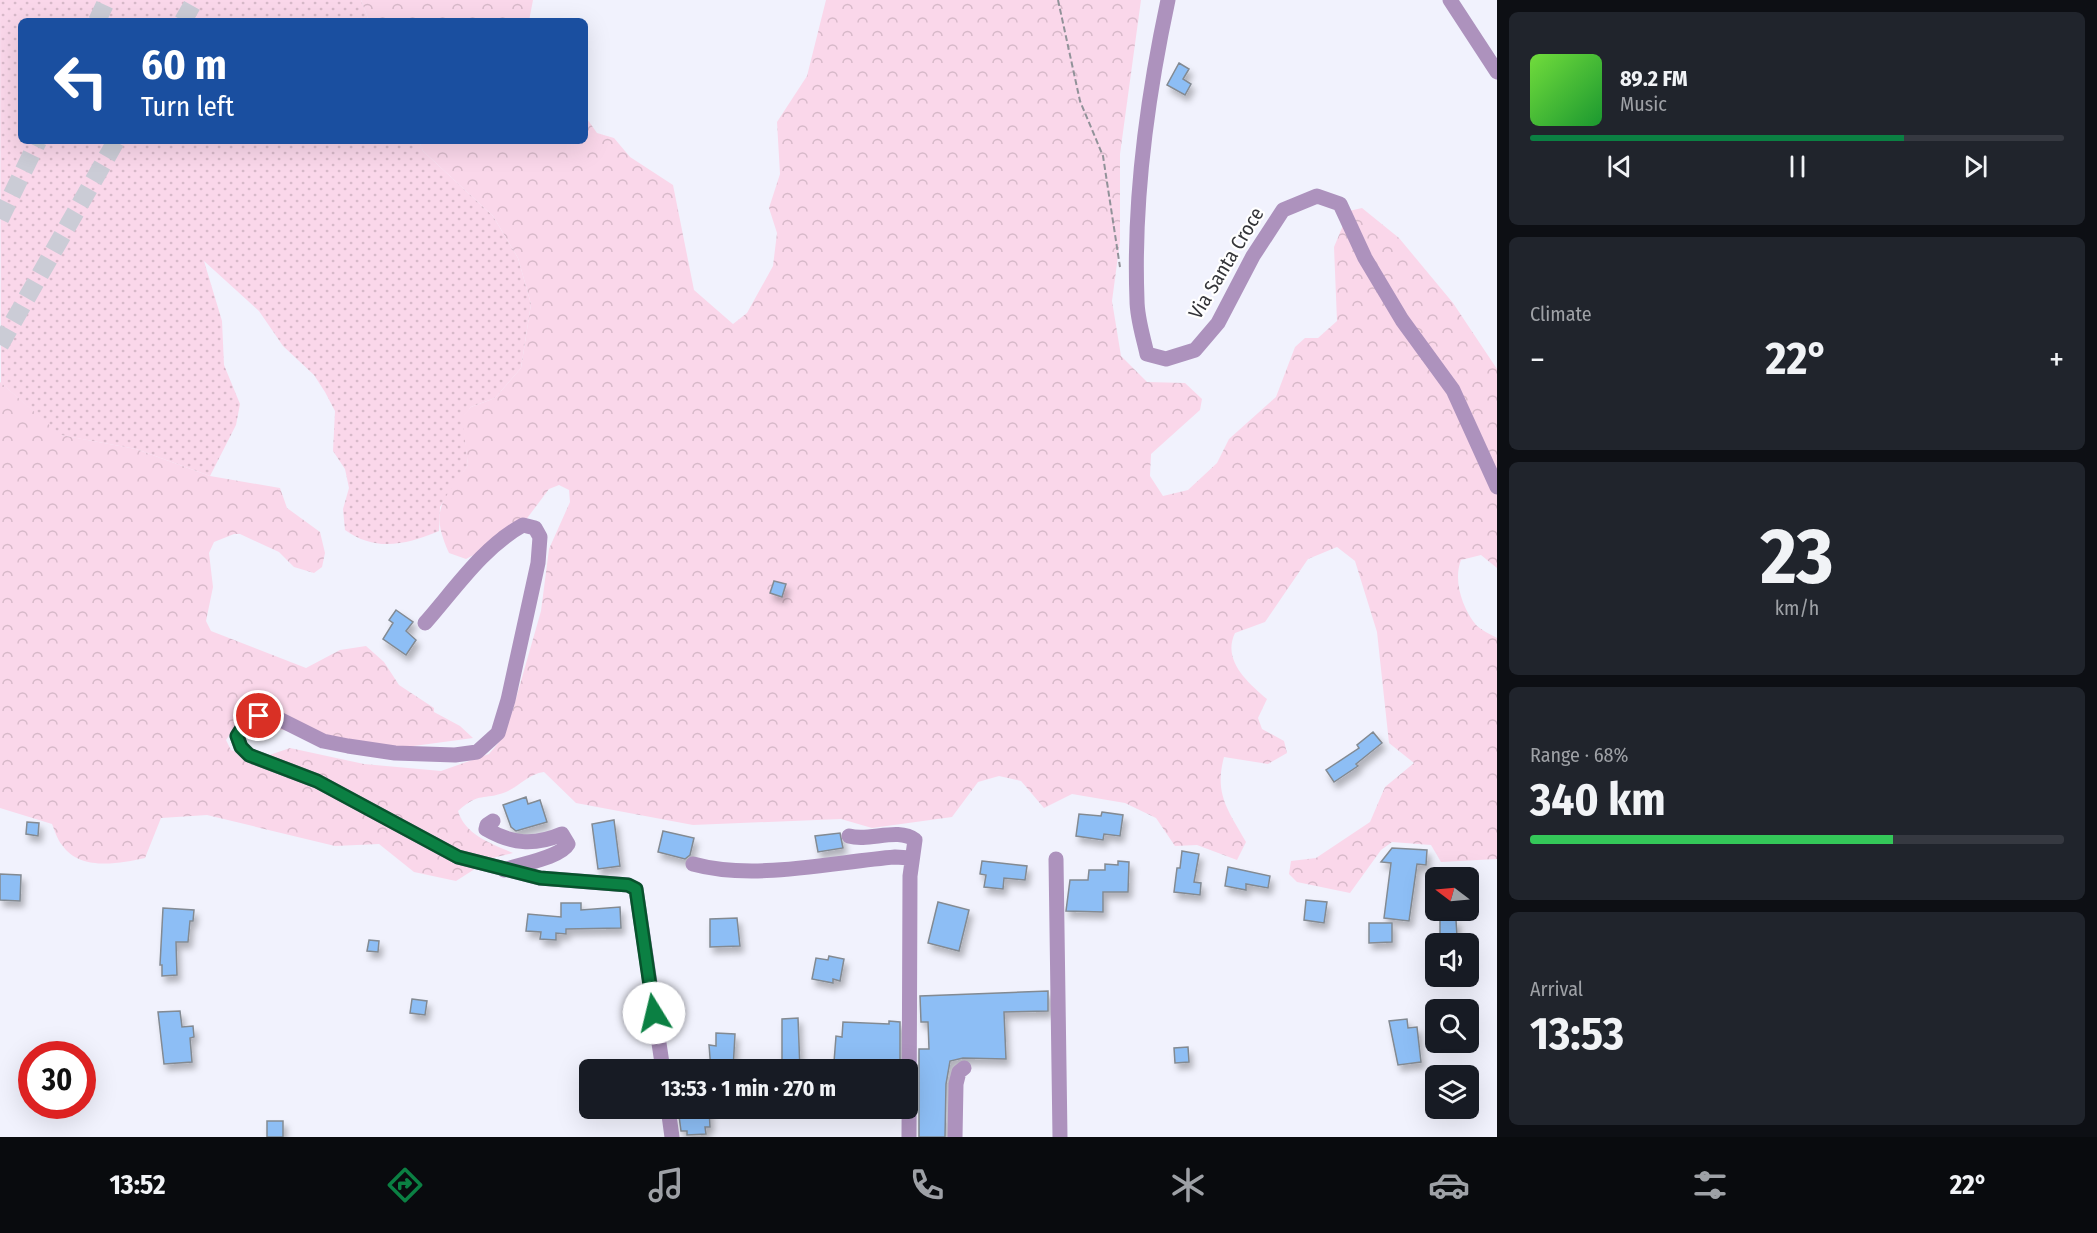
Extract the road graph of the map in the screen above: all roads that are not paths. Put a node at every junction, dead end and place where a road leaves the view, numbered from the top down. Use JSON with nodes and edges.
{"nodes":[{"id":1,"x":1168,"y":0,"type":"edge"},
{"id":2,"x":1450,"y":0,"type":"edge"},
{"id":3,"x":1497,"y":72,"type":"edge"},
{"id":4,"x":1497,"y":487,"type":"edge"},
{"id":5,"x":425,"y":623,"type":"dead end"},
{"id":6,"x":493,"y":821,"type":"dead end"},
{"id":7,"x":849,"y":836,"type":"dead end"},
{"id":8,"x":911,"y":858,"type":"junction"},
{"id":9,"x":1056,"y":859,"type":"dead end"},
{"id":10,"x":693,"y":864,"type":"dead end"},
{"id":11,"x":504,"y":870,"type":"junction"},
{"id":12,"x":661,"y":1059,"type":"edge"},
{"id":13,"x":964,"y":1068,"type":"dead end"},
{"id":14,"x":670,"y":1119,"type":"edge"},
{"id":15,"x":672,"y":1137,"type":"edge"},
{"id":16,"x":909,"y":1137,"type":"edge"},
{"id":17,"x":955,"y":1137,"type":"edge"},
{"id":18,"x":1060,"y":1137,"type":"edge"}],
"edges":[{"from":1,"to":4,"type":"street","name":"Via Santa Croce"},
{"from":2,"to":3,"type":"street"},
{"from":5,"to":11,"type":"street"},
{"from":6,"to":11,"type":"street"},
{"from":7,"to":8,"type":"street"},
{"from":8,"to":10,"type":"street"},
{"from":8,"to":16,"type":"street"},
{"from":9,"to":18,"type":"street"},
{"from":11,"to":12,"type":"street"},
{"from":13,"to":17,"type":"street"},
{"from":14,"to":15,"type":"street"}]}
